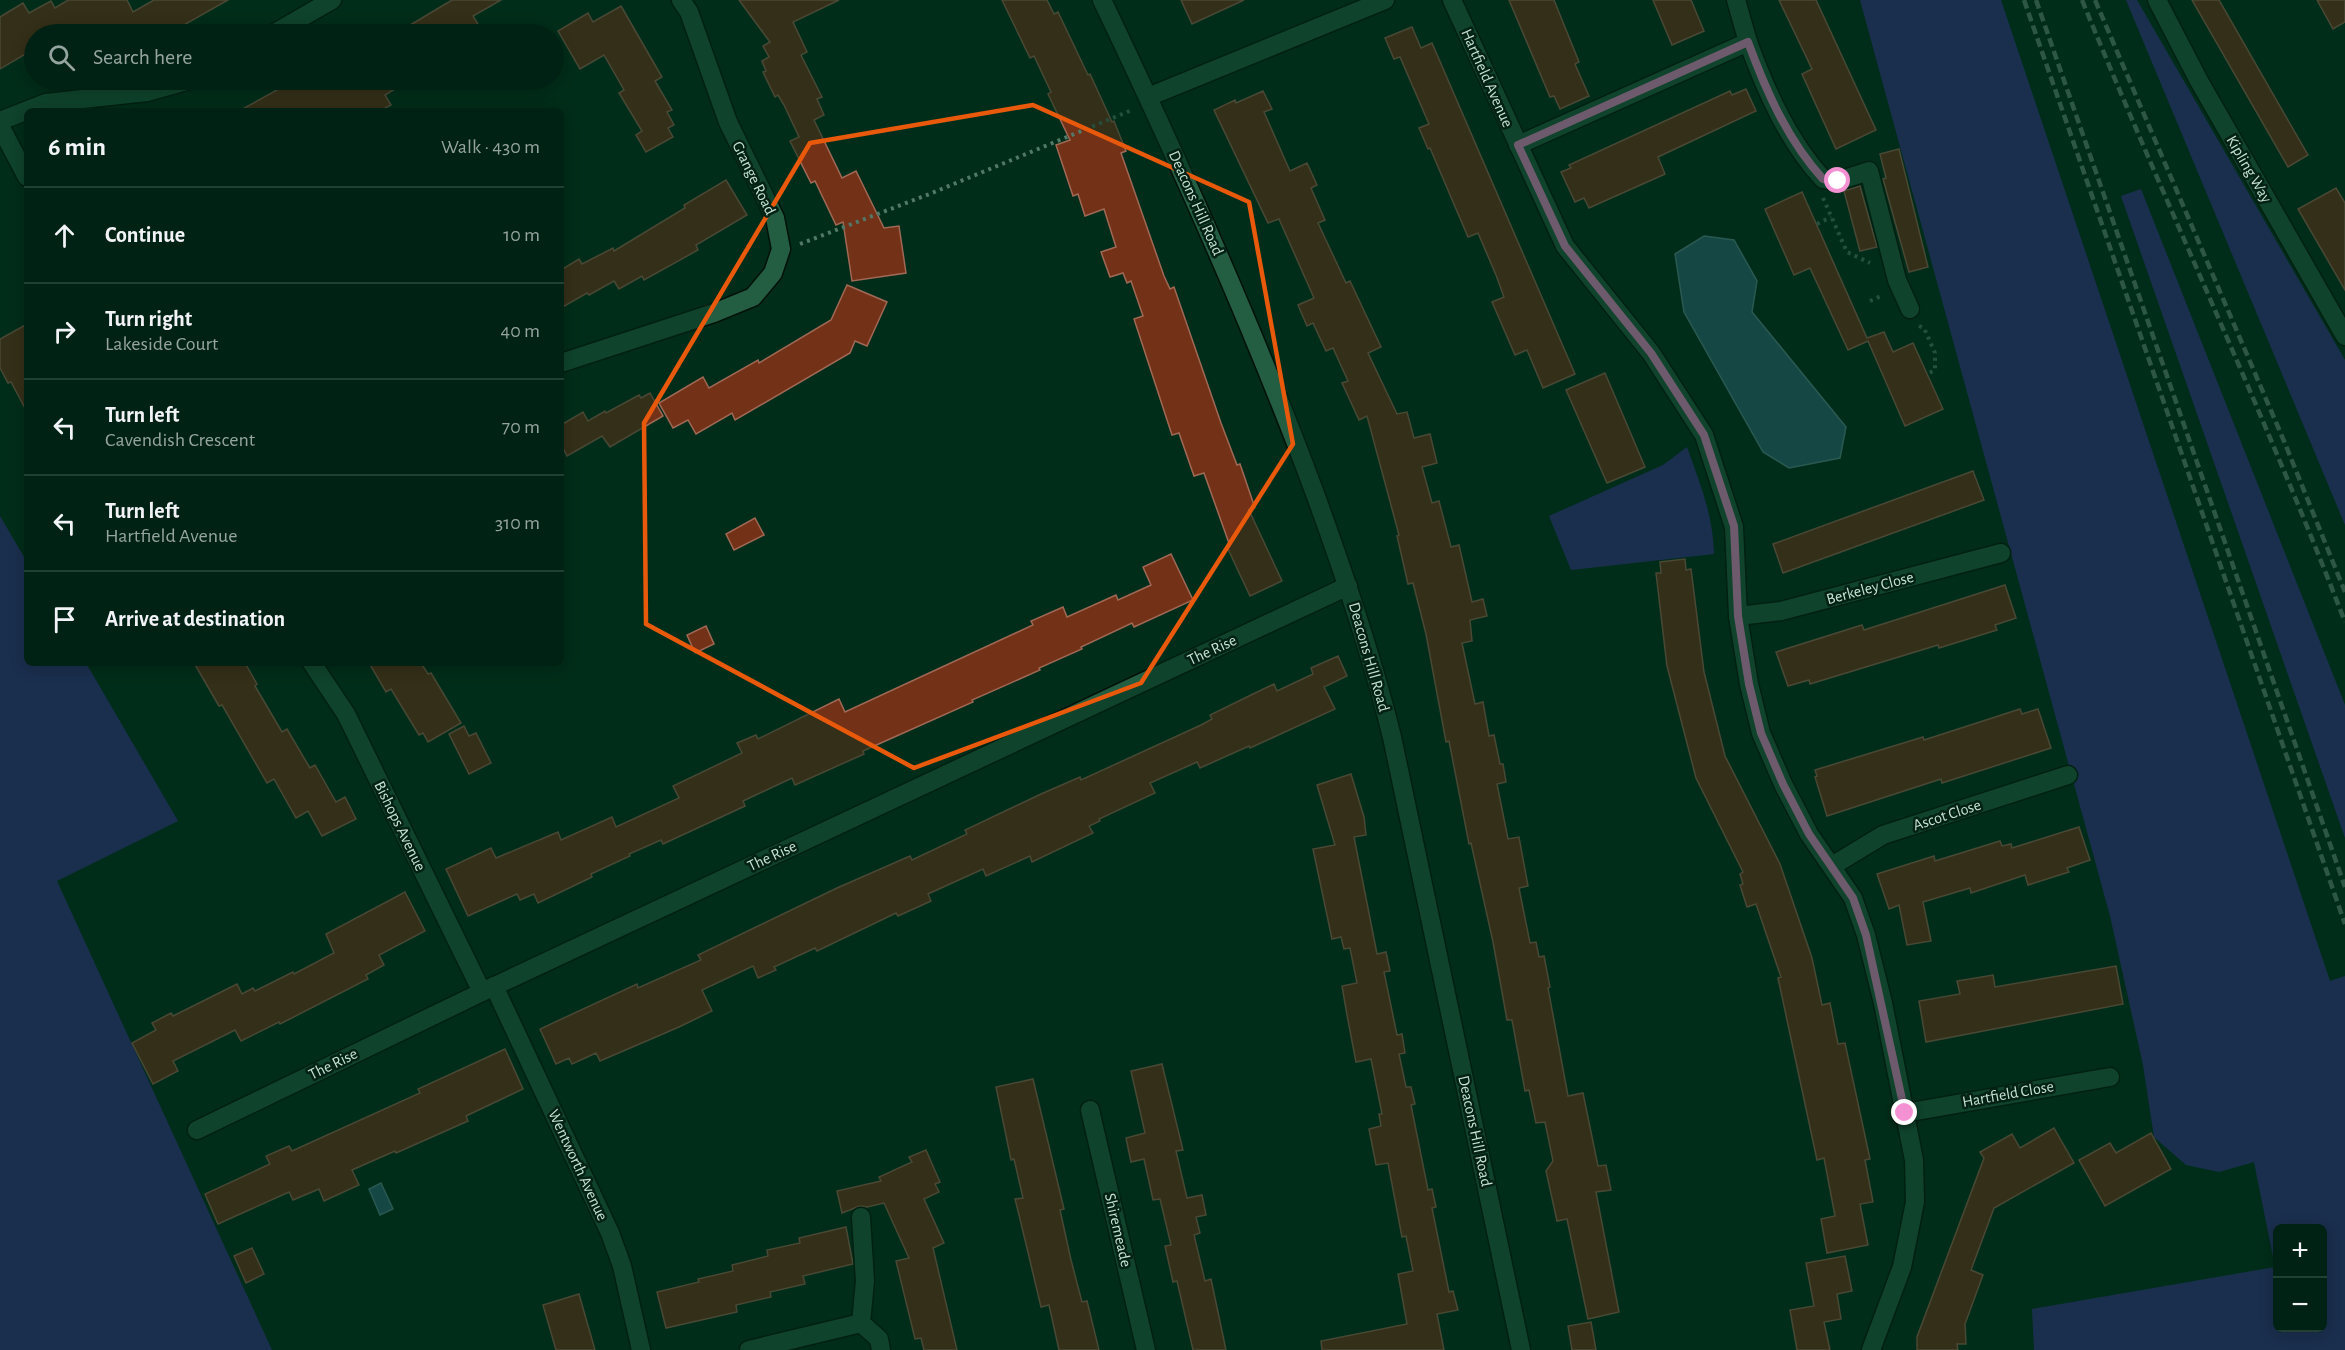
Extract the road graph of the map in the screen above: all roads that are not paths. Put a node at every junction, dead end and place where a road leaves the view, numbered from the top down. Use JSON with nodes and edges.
{"nodes":[{"id":1,"x":332,"y":0,"type":"edge"},
{"id":2,"x":681,"y":0,"type":"edge"},
{"id":3,"x":1102,"y":0,"type":"edge"},
{"id":4,"x":1385,"y":0,"type":"edge"},
{"id":5,"x":1452,"y":0,"type":"edge"},
{"id":6,"x":1736,"y":0,"type":"edge"},
{"id":7,"x":2157,"y":0,"type":"edge"},
{"id":8,"x":290,"y":24,"type":"edge"},
{"id":9,"x":1748,"y":42,"type":"junction"},
{"id":10,"x":154,"y":90,"type":"edge"},
{"id":11,"x":1143,"y":102,"type":"junction"},
{"id":12,"x":33,"y":108,"type":"edge"},
{"id":13,"x":24,"y":112,"type":"edge"},
{"id":14,"x":0,"y":121,"type":"edge"},
{"id":15,"x":0,"y":126,"type":"edge"},
{"id":16,"x":1518,"y":145,"type":"junction"},
{"id":17,"x":24,"y":171,"type":"edge"},
{"id":18,"x":1910,"y":309,"type":"dead end"},
{"id":19,"x":2345,"y":336,"type":"edge"},
{"id":20,"x":564,"y":362,"type":"edge"},
{"id":21,"x":2001,"y":553,"type":"dead end"},
{"id":22,"x":1348,"y":586,"type":"junction"},
{"id":23,"x":1738,"y":616,"type":"junction"},
{"id":24,"x":314,"y":666,"type":"edge"},
{"id":25,"x":2068,"y":775,"type":"dead end"},
{"id":26,"x":1832,"y":866,"type":"junction"},
{"id":27,"x":488,"y":989,"type":"junction"},
{"id":28,"x":2110,"y":1077,"type":"dead end"},
{"id":29,"x":1090,"y":1110,"type":"dead end"},
{"id":30,"x":1905,"y":1113,"type":"junction"},
{"id":31,"x":197,"y":1130,"type":"dead end"},
{"id":32,"x":861,"y":1218,"type":"dead end"},
{"id":33,"x":861,"y":1323,"type":"junction"},
{"id":34,"x":641,"y":1350,"type":"edge"},
{"id":35,"x":748,"y":1350,"type":"edge"},
{"id":36,"x":881,"y":1350,"type":"edge"},
{"id":37,"x":1146,"y":1350,"type":"edge"},
{"id":38,"x":1521,"y":1350,"type":"edge"},
{"id":39,"x":1871,"y":1350,"type":"edge"}],
"edges":[{"from":1,"to":8,"type":"street"},
{"from":2,"to":20,"type":"street","name":"Grange Road"},
{"from":3,"to":11,"type":"street","name":"Deacons Hill Road"},
{"from":4,"to":11,"type":"street"},
{"from":5,"to":16,"type":"street","name":"Hartfield Avenue"},
{"from":6,"to":9,"type":"street"},
{"from":7,"to":19,"type":"street","name":"Kipling Way"},
{"from":9,"to":16,"type":"street"},
{"from":9,"to":18,"type":"street"},
{"from":10,"to":12,"type":"street"},
{"from":11,"to":22,"type":"street","name":"Deacons Hill Road"},
{"from":13,"to":14,"type":"street"},
{"from":15,"to":17,"type":"street"},
{"from":16,"to":23,"type":"street","name":"Hartfield Avenue"},
{"from":21,"to":23,"type":"street","name":"Berkeley Close"},
{"from":22,"to":27,"type":"street","name":"The Rise"},
{"from":22,"to":38,"type":"street","name":"Deacons Hill Road"},
{"from":23,"to":26,"type":"street","name":"Hartfield Avenue"},
{"from":24,"to":27,"type":"street","name":"Bishops Avenue"},
{"from":25,"to":26,"type":"street","name":"Ascot Close"},
{"from":26,"to":30,"type":"street","name":"Hartfield Avenue"},
{"from":27,"to":31,"type":"street","name":"The Rise"},
{"from":27,"to":34,"type":"street","name":"Wentworth Avenue"},
{"from":28,"to":30,"type":"street","name":"Hartfield Close"},
{"from":29,"to":37,"type":"street","name":"Shiremeade"},
{"from":30,"to":39,"type":"street","name":"Hartfield Avenue"},
{"from":32,"to":33,"type":"street"},
{"from":33,"to":35,"type":"street"},
{"from":33,"to":36,"type":"street"}]}
